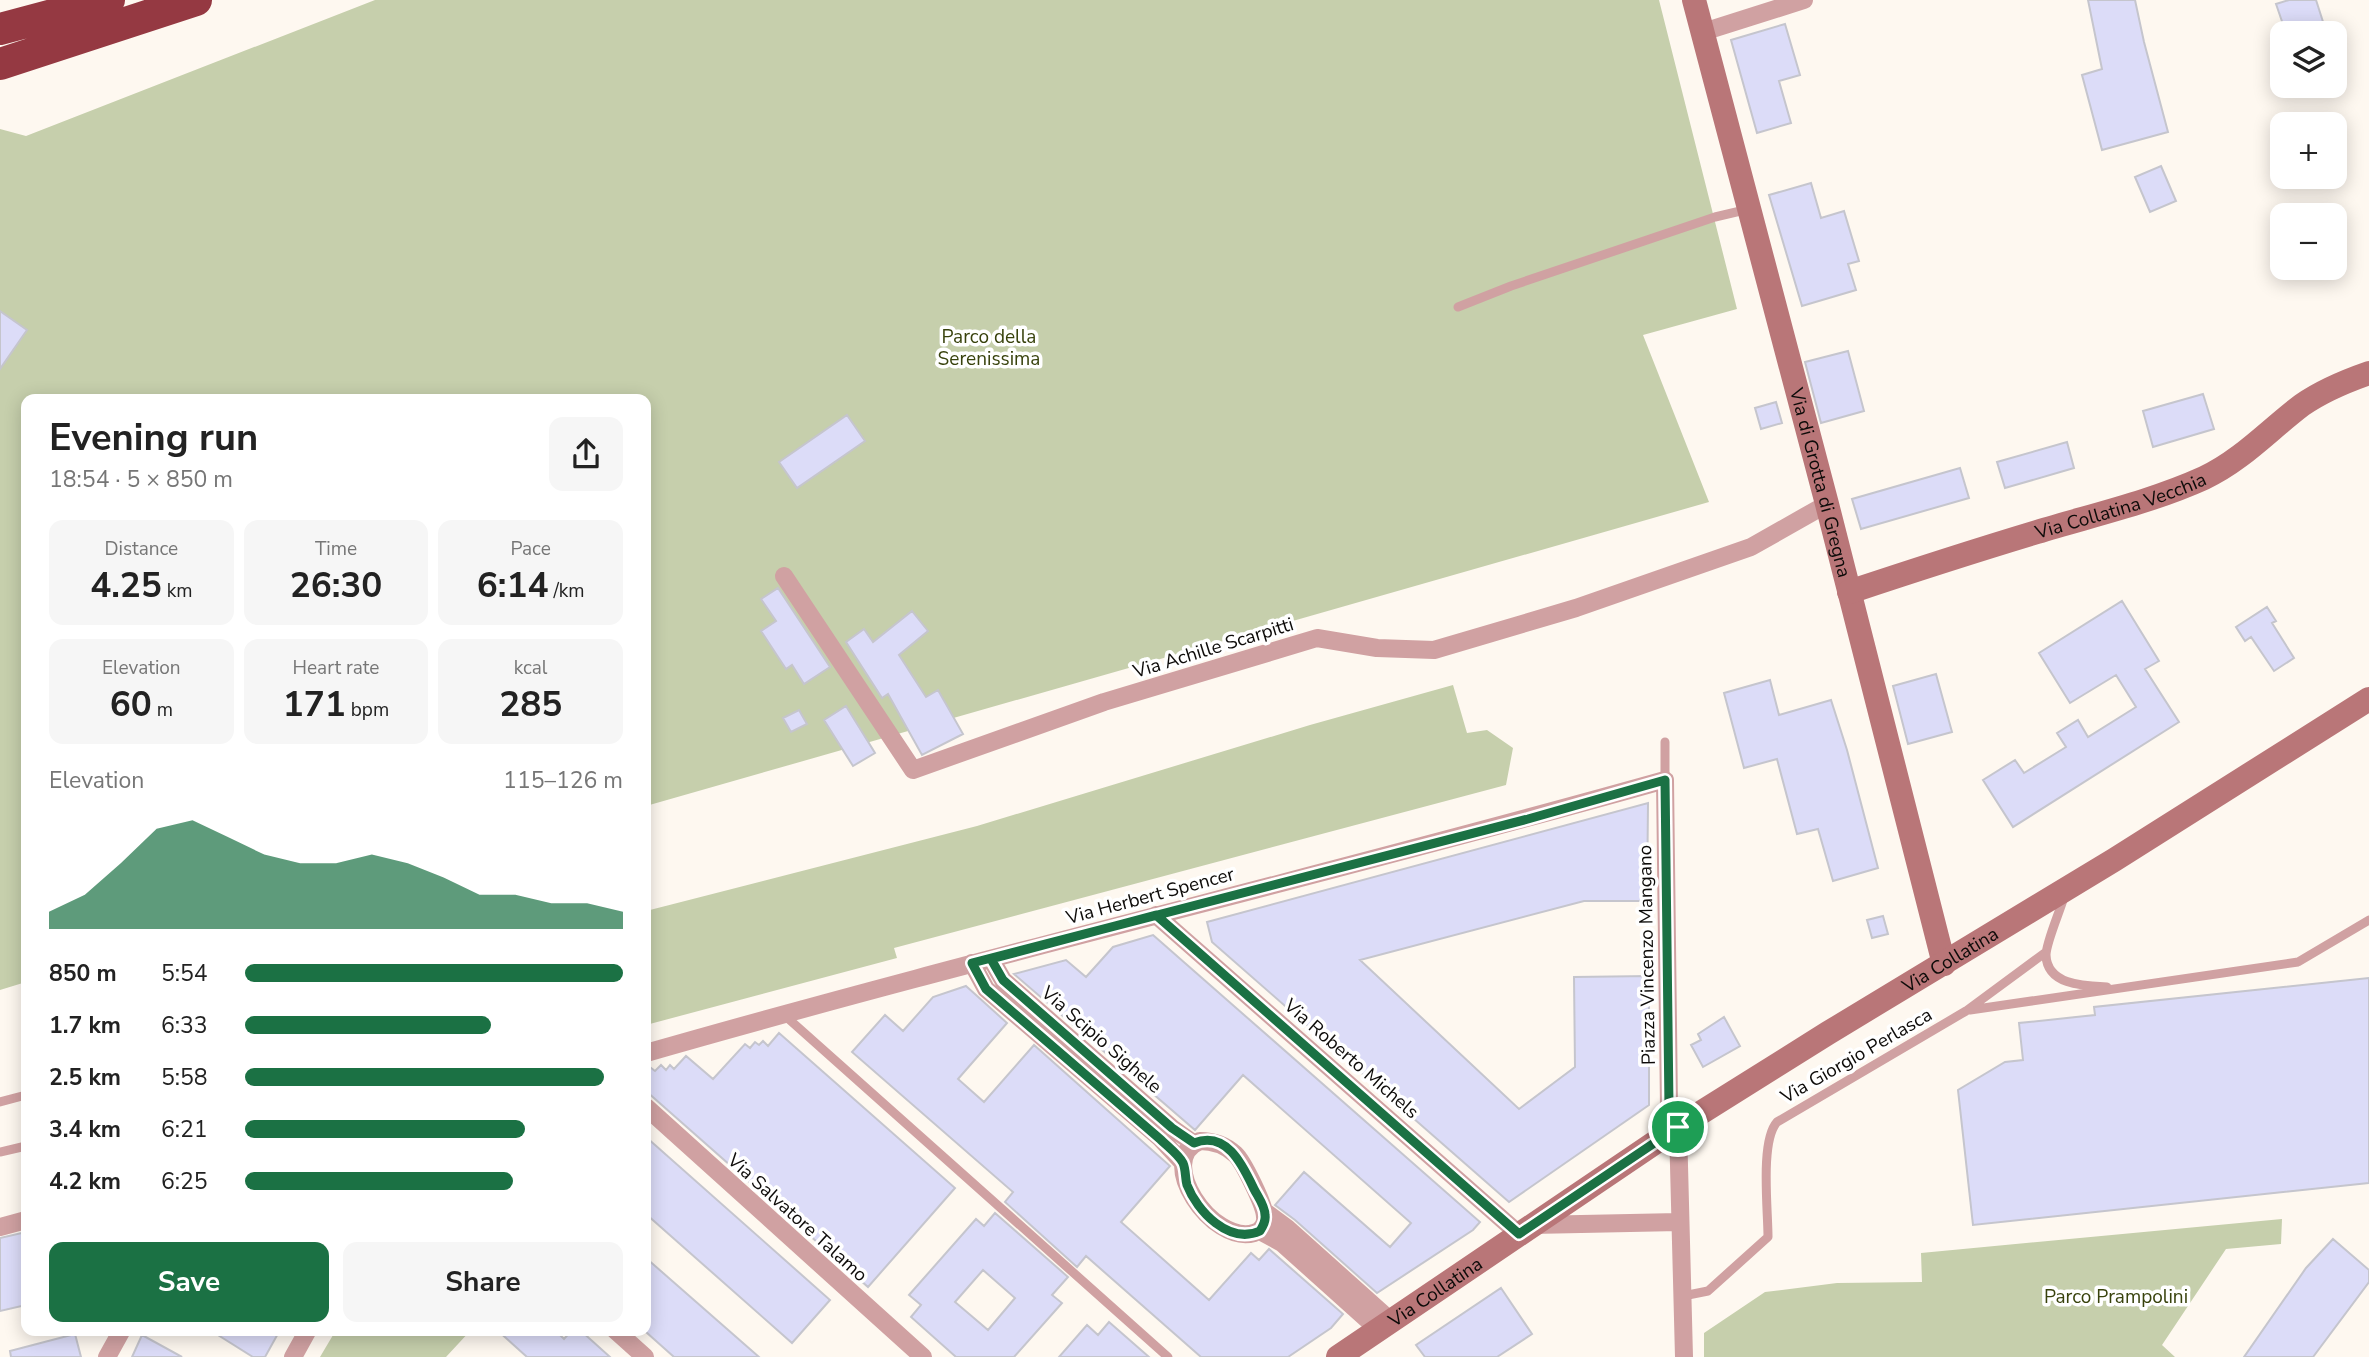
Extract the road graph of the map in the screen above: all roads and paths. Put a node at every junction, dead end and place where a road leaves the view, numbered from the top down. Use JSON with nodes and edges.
{"nodes":[{"id":1,"x":109,"y":0,"type":"edge"},
{"id":2,"x":196,"y":0,"type":"edge"},
{"id":3,"x":1693,"y":0,"type":"edge"},
{"id":4,"x":1804,"y":0,"type":"edge"},
{"id":5,"x":0,"y":29,"type":"edge"},
{"id":6,"x":1703,"y":32,"type":"junction"},
{"id":7,"x":0,"y":64,"type":"edge"},
{"id":8,"x":1750,"y":208,"type":"junction"},
{"id":9,"x":1458,"y":307,"type":"dead end"},
{"id":10,"x":2369,"y":373,"type":"edge"},
{"id":11,"x":1827,"y":504,"type":"junction"},
{"id":12,"x":784,"y":576,"type":"dead end"},
{"id":13,"x":1849,"y":592,"type":"junction"},
{"id":14,"x":2369,"y":699,"type":"edge"},
{"id":15,"x":1665,"y":742,"type":"dead end"},
{"id":16,"x":1665,"y":780,"type":"junction"},
{"id":17,"x":2066,"y":890,"type":"junction"},
{"id":18,"x":1156,"y":915,"type":"junction"},
{"id":19,"x":2369,"y":920,"type":"edge"},
{"id":20,"x":2046,"y":952,"type":"junction"},
{"id":21,"x":991,"y":959,"type":"junction"},
{"id":22,"x":972,"y":963,"type":"junction"},
{"id":23,"x":1944,"y":964,"type":"junction"},
{"id":24,"x":2126,"y":987,"type":"junction"},
{"id":25,"x":1966,"y":1011,"type":"junction"},
{"id":26,"x":783,"y":1014,"type":"junction"},
{"id":27,"x":651,"y":1052,"type":"edge"},
{"id":28,"x":21,"y":1096,"type":"edge"},
{"id":29,"x":0,"y":1102,"type":"edge"},
{"id":30,"x":651,"y":1112,"type":"edge"},
{"id":31,"x":1678,"y":1127,"type":"junction"},
{"id":32,"x":1194,"y":1143,"type":"junction"},
{"id":33,"x":21,"y":1147,"type":"edge"},
{"id":34,"x":0,"y":1152,"type":"edge"},
{"id":35,"x":1183,"y":1163,"type":"junction"},
{"id":36,"x":1264,"y":1211,"type":"junction"},
{"id":37,"x":21,"y":1221,"type":"edge"},
{"id":38,"x":1679,"y":1222,"type":"junction"},
{"id":39,"x":0,"y":1227,"type":"edge"},
{"id":40,"x":1526,"y":1230,"type":"junction"},
{"id":41,"x":1260,"y":1231,"type":"junction"},
{"id":42,"x":1683,"y":1296,"type":"junction"},
{"id":43,"x":1385,"y":1326,"type":"junction"},
{"id":44,"x":119,"y":1336,"type":"edge"},
{"id":45,"x":305,"y":1336,"type":"edge"},
{"id":46,"x":622,"y":1336,"type":"edge"},
{"id":47,"x":107,"y":1357,"type":"edge"},
{"id":48,"x":293,"y":1357,"type":"edge"},
{"id":49,"x":645,"y":1357,"type":"edge"},
{"id":50,"x":923,"y":1357,"type":"edge"},
{"id":51,"x":1168,"y":1357,"type":"edge"},
{"id":52,"x":1338,"y":1357,"type":"edge"},
{"id":53,"x":1684,"y":1357,"type":"edge"}],
"edges":[{"from":1,"to":5,"type":"highway"},
{"from":2,"to":7,"type":"highway"},
{"from":3,"to":6,"type":"street","name":"Via di Grotta di Gregna"},
{"from":4,"to":6,"type":"street"},
{"from":6,"to":8,"type":"street","name":"Via di Grotta di Gregna"},
{"from":8,"to":9,"type":"lane"},
{"from":8,"to":11,"type":"street","name":"Via di Grotta di Gregna"},
{"from":10,"to":13,"type":"street","name":"Via Collatina Vecchia"},
{"from":11,"to":12,"type":"street","name":"Via Achille Scarpitti"},
{"from":11,"to":13,"type":"street","name":"Via di Grotta di Gregna"},
{"from":13,"to":23,"type":"street","name":"Via di Grotta di Gregna"},
{"from":14,"to":17,"type":"street","name":"Via Collatina"},
{"from":15,"to":16,"type":"lane"},
{"from":16,"to":18,"type":"street","name":"Via Herbert Spencer"},
{"from":16,"to":31,"type":"street","name":"Piazza Vincenzo Mangano"},
{"from":17,"to":20,"type":"lane"},
{"from":17,"to":23,"type":"street","name":"Via Collatina"},
{"from":18,"to":21,"type":"street","name":"Via Herbert Spencer"},
{"from":18,"to":40,"type":"street","name":"Via Roberto Michels"},
{"from":19,"to":24,"type":"lane","name":"Via Giorgio Perlasca"},
{"from":20,"to":24,"type":"lane","name":"Via Giorgio Perlasca"},
{"from":20,"to":25,"type":"lane","name":"Via Giorgio Perlasca"},
{"from":21,"to":22,"type":"street","name":"Via Herbert Spencer"},
{"from":21,"to":32,"type":"street","name":"Via Scipio Sighele"},
{"from":22,"to":26,"type":"street","name":"Via Herbert Spencer"},
{"from":22,"to":35,"type":"street","name":"Via Scipio Sighele"},
{"from":23,"to":31,"type":"street","name":"Via Collatina"},
{"from":24,"to":25,"type":"lane","name":"Via Giorgio Perlasca"},
{"from":25,"to":42,"type":"lane","name":"Via Giorgio Perlasca"},
{"from":26,"to":27,"type":"street","name":"Via Herbert Spencer"},
{"from":26,"to":51,"type":"lane"},
{"from":28,"to":29,"type":"lane"},
{"from":30,"to":50,"type":"street","name":"Via Salvatore Talamo"},
{"from":31,"to":38,"type":"street","name":"Piazza Vincenzo Mangano"},
{"from":31,"to":40,"type":"street","name":"Via Collatina"},
{"from":32,"to":35,"type":"street"},
{"from":32,"to":36,"type":"street","name":"Via Scipio Sighele"},
{"from":33,"to":34,"type":"lane"},
{"from":35,"to":41,"type":"street","name":"Via Scipio Sighele"},
{"from":36,"to":41,"type":"street"},
{"from":36,"to":43,"type":"street","name":"Via Scipio Sighele"},
{"from":37,"to":39,"type":"street"},
{"from":38,"to":40,"type":"street"},
{"from":38,"to":42,"type":"street","name":"Piazza Vincenzo Mangano"},
{"from":40,"to":43,"type":"street","name":"Via Collatina"},
{"from":41,"to":43,"type":"street","name":"Via Scipio Sighele"},
{"from":42,"to":53,"type":"street","name":"Piazza Vincenzo Mangano"},
{"from":43,"to":52,"type":"street","name":"Via Collatina"},
{"from":44,"to":47,"type":"street"},
{"from":45,"to":48,"type":"street"},
{"from":46,"to":49,"type":"street"}]}
